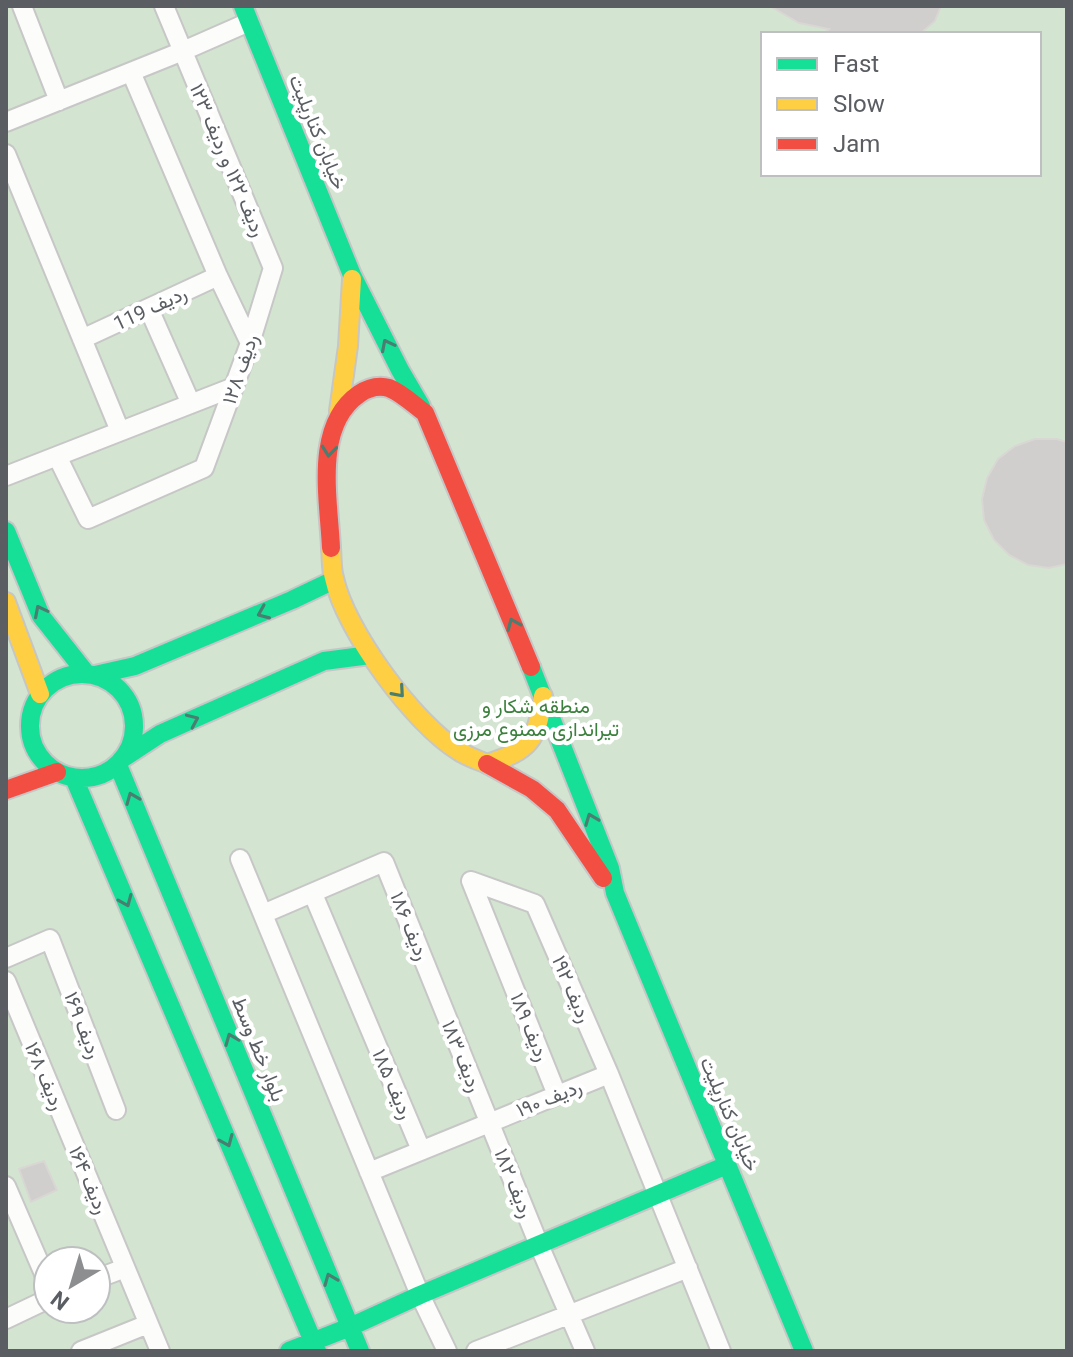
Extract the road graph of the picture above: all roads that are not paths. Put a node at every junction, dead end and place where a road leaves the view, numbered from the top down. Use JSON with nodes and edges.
{"nodes":[{"id":1,"x":22,"y":6,"type":"edge"},
{"id":2,"x":164,"y":6,"type":"edge"},
{"id":3,"x":246,"y":14,"type":"edge"},
{"id":4,"x":183,"y":51,"type":"junction"},
{"id":5,"x":131,"y":72,"type":"junction"},
{"id":6,"x":59,"y":101,"type":"junction"},
{"id":7,"x":6,"y":122,"type":"edge"},
{"id":8,"x":6,"y":154,"type":"edge"},
{"id":9,"x":273,"y":268,"type":"joint"},
{"id":10,"x":352,"y":275,"type":"junction"},
{"id":11,"x":218,"y":276,"type":"junction"},
{"id":12,"x":149,"y":309,"type":"junction"},
{"id":13,"x":82,"y":339,"type":"junction"},
{"id":14,"x":250,"y":343,"type":"junction"},
{"id":15,"x":234,"y":387,"type":"junction"},
{"id":16,"x":191,"y":404,"type":"junction"},
{"id":17,"x":339,"y":411,"type":"junction"},
{"id":18,"x":425,"y":413,"type":"junction"},
{"id":19,"x":120,"y":431,"type":"junction"},
{"id":20,"x":57,"y":456,"type":"junction"},
{"id":21,"x":6,"y":476,"type":"edge"},
{"id":22,"x":6,"y":531,"type":"edge"},
{"id":23,"x":334,"y":580,"type":"junction"},
{"id":24,"x":6,"y":602,"type":"edge"},
{"id":25,"x":370,"y":655,"type":"junction"},
{"id":26,"x":91,"y":674,"type":"junction"},
{"id":27,"x":543,"y":696,"type":"junction"},
{"id":28,"x":30,"y":707,"type":"junction"},
{"id":29,"x":121,"y":761,"type":"junction"},
{"id":30,"x":487,"y":764,"type":"junction"},
{"id":31,"x":66,"y":775,"type":"junction"},
{"id":32,"x":6,"y":790,"type":"edge"},
{"id":33,"x":240,"y":859,"type":"dead end"},
{"id":34,"x":471,"y":881,"type":"joint"},
{"id":35,"x":615,"y":893,"type":"junction"},
{"id":36,"x":313,"y":894,"type":"junction"},
{"id":37,"x":263,"y":914,"type":"junction"},
{"id":38,"x":6,"y":958,"type":"edge"},
{"id":39,"x":6,"y":981,"type":"edge"},
{"id":40,"x":435,"y":989,"type":"joint"},
{"id":41,"x":13,"y":1018,"type":"edge"},
{"id":42,"x":609,"y":1074,"type":"junction"},
{"id":43,"x":557,"y":1095,"type":"junction"},
{"id":44,"x":116,"y":1110,"type":"dead end"},
{"id":45,"x":489,"y":1122,"type":"junction"},
{"id":46,"x":70,"y":1136,"type":"joint"},
{"id":47,"x":421,"y":1150,"type":"junction"},
{"id":48,"x":727,"y":1165,"type":"junction"},
{"id":49,"x":369,"y":1172,"type":"junction"},
{"id":50,"x":6,"y":1186,"type":"edge"},
{"id":51,"x":658,"y":1195,"type":"junction"},
{"id":52,"x":539,"y":1245,"type":"junction"},
{"id":53,"x":32,"y":1246,"type":"edge"},
{"id":54,"x":125,"y":1268,"type":"junction"},
{"id":55,"x":688,"y":1268,"type":"junction"},
{"id":56,"x":112,"y":1273,"type":"edge"},
{"id":57,"x":420,"y":1295,"type":"junction"},
{"id":58,"x":32,"y":1307,"type":"edge"},
{"id":59,"x":569,"y":1315,"type":"junction"},
{"id":60,"x":6,"y":1319,"type":"edge"},
{"id":61,"x":148,"y":1324,"type":"junction"},
{"id":62,"x":350,"y":1327,"type":"junction"},
{"id":63,"x":315,"y":1346,"type":"edge"},
{"id":64,"x":81,"y":1351,"type":"edge"},
{"id":65,"x":160,"y":1351,"type":"edge"},
{"id":66,"x":289,"y":1351,"type":"edge"},
{"id":67,"x":360,"y":1351,"type":"edge"},
{"id":68,"x":447,"y":1351,"type":"edge"},
{"id":69,"x":476,"y":1351,"type":"edge"},
{"id":70,"x":585,"y":1351,"type":"edge"},
{"id":71,"x":721,"y":1351,"type":"edge"},
{"id":72,"x":804,"y":1351,"type":"edge"}],
"edges":[{"from":1,"to":6,"type":"street"},
{"from":2,"to":4,"type":"street","name":"ردیف ۱۲۲ و ردیف ۱۲۳"},
{"from":3,"to":4,"type":"street"},
{"from":3,"to":10,"type":"main road","name":"خیابان کنارپلیت"},
{"from":4,"to":5,"type":"street"},
{"from":4,"to":9,"type":"street","name":"ردیف ۱۲۲ و ردیف ۱۲۳"},
{"from":5,"to":6,"type":"street"},
{"from":5,"to":11,"type":"street"},
{"from":6,"to":7,"type":"street"},
{"from":8,"to":13,"type":"street"},
{"from":9,"to":14,"type":"street","name":"ردیف ۱۲۸"},
{"from":10,"to":17,"type":"main road","name":"خیابان کنارپلیت"},
{"from":18,"to":10,"type":"main road","name":"خیابان کنارپلیت","one_way":true},
{"from":11,"to":12,"type":"street","name":"ردیف 119"},
{"from":11,"to":14,"type":"street"},
{"from":12,"to":13,"type":"street","name":"ردیف 119"},
{"from":12,"to":16,"type":"street"},
{"from":13,"to":19,"type":"street"},
{"from":14,"to":15,"type":"street","name":"ردیف ۱۲۸"},
{"from":15,"to":16,"type":"street"},
{"from":15,"to":20,"type":"street","name":"ردیف ۱۲۸"},
{"from":16,"to":19,"type":"street"},
{"from":17,"to":18,"type":"main road"},
{"from":17,"to":23,"type":"main road","name":"خیابان کنارپلیت","one_way":true},
{"from":27,"to":18,"type":"main road","name":"خیابان کنارپلیت","one_way":true},
{"from":19,"to":20,"type":"street"},
{"from":20,"to":21,"type":"street"},
{"from":26,"to":22,"type":"main road","one_way":true},
{"from":23,"to":25,"type":"main road","name":"خیابان کنارپلیت"},
{"from":23,"to":26,"type":"main road","one_way":true},
{"from":24,"to":28,"type":"main road"},
{"from":29,"to":25,"type":"main road","one_way":true},
{"from":25,"to":30,"type":"main road","name":"خیابان کنارپلیت","one_way":true},
{"from":26,"to":28,"type":"main road"},
{"from":26,"to":29,"type":"main road"},
{"from":27,"to":30,"type":"main road"},
{"from":35,"to":27,"type":"main road","name":"خیابان کنارپلیت","one_way":true},
{"from":28,"to":31,"type":"main road"},
{"from":29,"to":31,"type":"main road"},
{"from":62,"to":29,"type":"main road","name":"بلوار خط وسط","one_way":true},
{"from":30,"to":35,"type":"main road","name":"خیابان کنارپلیت"},
{"from":31,"to":32,"type":"main road"},
{"from":31,"to":63,"type":"main road","one_way":true},
{"from":33,"to":37,"type":"street"},
{"from":34,"to":42,"type":"street","name":"ردیف ۱۹۲"},
{"from":34,"to":43,"type":"street","name":"ردیف ۱۸۹"},
{"from":35,"to":48,"type":"main road","name":"خیابان کنارپلیت"},
{"from":36,"to":37,"type":"street"},
{"from":36,"to":40,"type":"street","name":"ردیف ۱۸۶"},
{"from":36,"to":47,"type":"street","name":"ردیف ۱۸۵"},
{"from":37,"to":49,"type":"street"},
{"from":38,"to":44,"type":"street","name":"ردیف ۱۶۹"},
{"from":39,"to":41,"type":"street","name":"ردیف ۱۶۸"},
{"from":40,"to":45,"type":"street","name":"ردیف ۱۸۳"},
{"from":41,"to":46,"type":"street","name":"ردیف ۱۶۸"},
{"from":42,"to":43,"type":"street","name":"ردیف ۱۹۰"},
{"from":42,"to":51,"type":"street","name":"ردیف ۱۹۲"},
{"from":43,"to":45,"type":"street","name":"ردیف ۱۹۰"},
{"from":45,"to":47,"type":"street","name":"ردیف ۱۹۰"},
{"from":45,"to":52,"type":"street","name":"ردیف ۱۸۲"},
{"from":46,"to":54,"type":"street","name":"ردیف ۱۶۴"},
{"from":47,"to":49,"type":"street","name":"ردیف ۱۹۰"},
{"from":48,"to":51,"type":"main road"},
{"from":48,"to":72,"type":"main road","name":"خیابان کنارپلیت"},
{"from":49,"to":57,"type":"street"},
{"from":50,"to":53,"type":"street"},
{"from":51,"to":52,"type":"main road"},
{"from":51,"to":55,"type":"street","name":"ردیف ۱۹۲"},
{"from":52,"to":57,"type":"main road"},
{"from":52,"to":59,"type":"street","name":"ردیف ۱۸۲"},
{"from":54,"to":56,"type":"street"},
{"from":54,"to":61,"type":"street","name":"ردیف ۱۶۴"},
{"from":55,"to":59,"type":"street"},
{"from":55,"to":71,"type":"street","name":"ردیف ۱۹۲"},
{"from":57,"to":62,"type":"main road"},
{"from":57,"to":68,"type":"street"},
{"from":58,"to":60,"type":"street"},
{"from":59,"to":69,"type":"street"},
{"from":59,"to":70,"type":"street","name":"ردیف ۱۸۲"},
{"from":61,"to":64,"type":"street"},
{"from":61,"to":65,"type":"street","name":"ردیف ۱۶۴"},
{"from":62,"to":63,"type":"main road"},
{"from":62,"to":67,"type":"main road","name":"بلوار خط وسط"},
{"from":63,"to":66,"type":"main road"}]}
